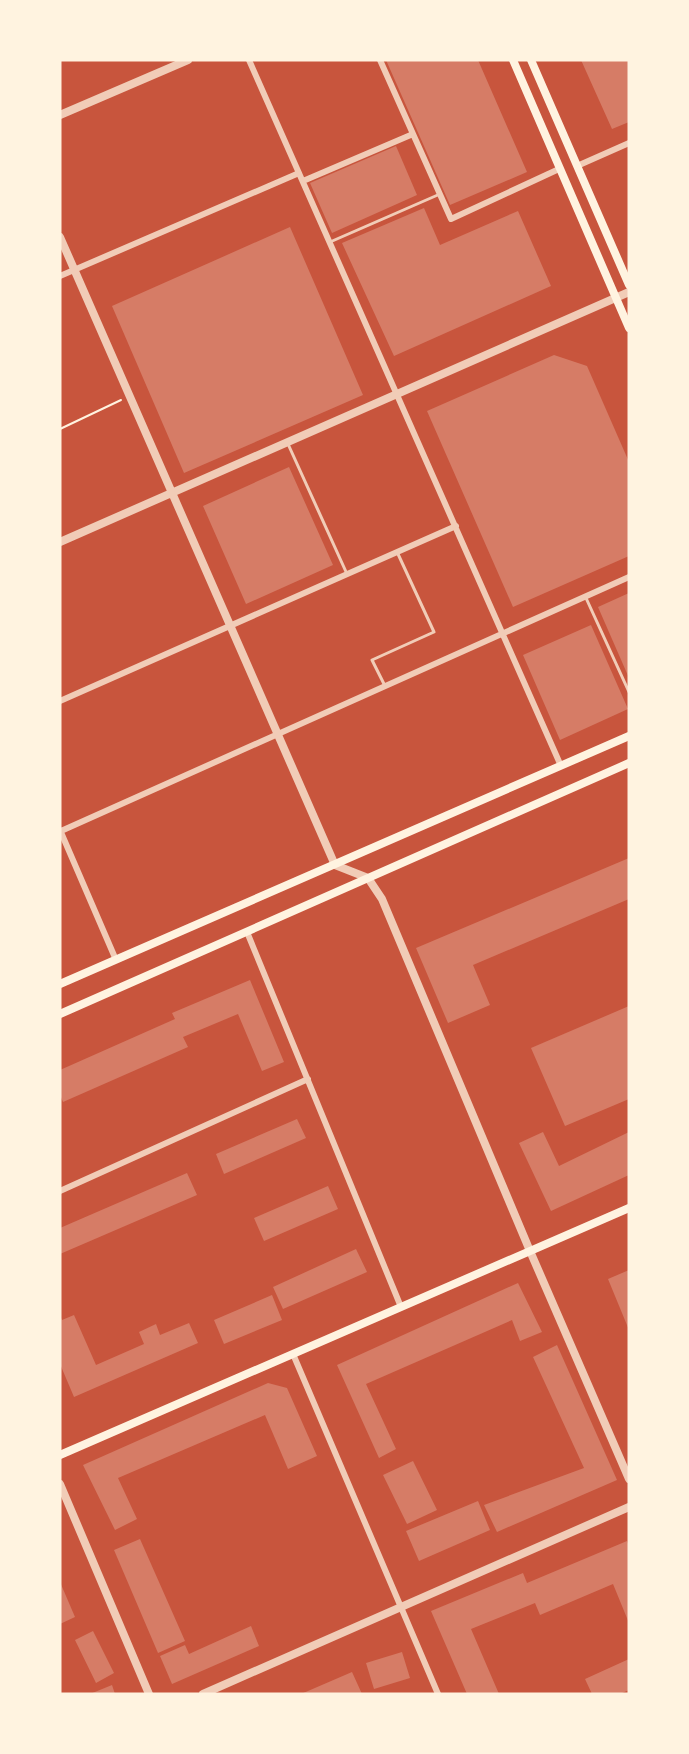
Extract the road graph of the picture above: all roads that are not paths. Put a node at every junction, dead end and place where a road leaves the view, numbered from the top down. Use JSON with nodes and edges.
{"nodes":[{"id":1,"x":188,"y":60,"type":"edge"},
{"id":2,"x":249,"y":60,"type":"edge"},
{"id":3,"x":380,"y":60,"type":"edge"},
{"id":4,"x":513,"y":60,"type":"edge"},
{"id":5,"x":531,"y":60,"type":"edge"},
{"id":6,"x":60,"y":115,"type":"edge"},
{"id":7,"x":413,"y":135,"type":"junction"},
{"id":8,"x":629,"y":143,"type":"edge"},
{"id":9,"x":578,"y":166,"type":"junction"},
{"id":10,"x":560,"y":169,"type":"junction"},
{"id":11,"x":299,"y":173,"type":"junction"},
{"id":12,"x":303,"y":182,"type":"junction"},
{"id":13,"x":440,"y":194,"type":"junction"},
{"id":14,"x":60,"y":237,"type":"edge"},
{"id":15,"x":330,"y":242,"type":"junction"},
{"id":16,"x":74,"y":270,"type":"junction"},
{"id":17,"x":60,"y":276,"type":"edge"},
{"id":18,"x":629,"y":285,"type":"edge"},
{"id":19,"x":629,"y":292,"type":"edge"},
{"id":20,"x":616,"y":298,"type":"junction"},
{"id":21,"x":629,"y":328,"type":"edge"},
{"id":22,"x":398,"y":395,"type":"junction"},
{"id":23,"x":287,"y":442,"type":"junction"},
{"id":24,"x":172,"y":494,"type":"junction"},
{"id":25,"x":456,"y":526,"type":"junction"},
{"id":26,"x":60,"y":542,"type":"edge"},
{"id":27,"x":397,"y":552,"type":"junction"},
{"id":28,"x":347,"y":574,"type":"junction"},
{"id":29,"x":629,"y":577,"type":"edge"},
{"id":30,"x":586,"y":596,"type":"junction"},
{"id":31,"x":230,"y":626,"type":"junction"},
{"id":32,"x":503,"y":633,"type":"junction"},
{"id":33,"x":385,"y":686,"type":"junction"},
{"id":34,"x":629,"y":692,"type":"edge"},
{"id":35,"x":60,"y":701,"type":"edge"},
{"id":36,"x":277,"y":735,"type":"junction"},
{"id":37,"x":629,"y":736,"type":"edge"},
{"id":38,"x":629,"y":763,"type":"edge"},
{"id":39,"x":561,"y":766,"type":"junction"},
{"id":40,"x":61,"y":830,"type":"edge"},
{"id":41,"x":335,"y":865,"type":"junction"},
{"id":42,"x":368,"y":878,"type":"junction"},
{"id":43,"x":247,"y":932,"type":"junction"},
{"id":44,"x":116,"y":960,"type":"junction"},
{"id":45,"x":60,"y":984,"type":"edge"},
{"id":46,"x":60,"y":1014,"type":"edge"},
{"id":47,"x":308,"y":1080,"type":"junction"},
{"id":48,"x":60,"y":1191,"type":"edge"},
{"id":49,"x":629,"y":1208,"type":"edge"},
{"id":50,"x":530,"y":1251,"type":"junction"},
{"id":51,"x":401,"y":1307,"type":"junction"},
{"id":52,"x":293,"y":1354,"type":"junction"},
{"id":53,"x":60,"y":1455,"type":"edge"},
{"id":54,"x":629,"y":1479,"type":"edge"},
{"id":55,"x":60,"y":1484,"type":"edge"},
{"id":56,"x":629,"y":1508,"type":"edge"},
{"id":57,"x":400,"y":1608,"type":"junction"},
{"id":58,"x":149,"y":1694,"type":"edge"},
{"id":59,"x":203,"y":1694,"type":"edge"},
{"id":60,"x":438,"y":1694,"type":"edge"}],
"edges":[{"from":1,"to":6,"type":"street"},
{"from":2,"to":11,"type":"street"},
{"from":3,"to":7,"type":"street"},
{"from":4,"to":10,"type":"main road"},
{"from":5,"to":9,"type":"main road"},
{"from":7,"to":12,"type":"street"},
{"from":7,"to":13,"type":"street"},
{"from":8,"to":9,"type":"street"},
{"from":9,"to":18,"type":"main road"},
{"from":10,"to":13,"type":"street"},
{"from":10,"to":20,"type":"main road"},
{"from":11,"to":12,"type":"street"},
{"from":11,"to":16,"type":"street"},
{"from":12,"to":15,"type":"street"},
{"from":13,"to":15,"type":"lane"},
{"from":14,"to":16,"type":"street"},
{"from":15,"to":22,"type":"street"},
{"from":16,"to":17,"type":"street"},
{"from":16,"to":24,"type":"street"},
{"from":19,"to":20,"type":"street"},
{"from":20,"to":21,"type":"main road"},
{"from":20,"to":22,"type":"street"},
{"from":22,"to":23,"type":"street"},
{"from":22,"to":25,"type":"street"},
{"from":23,"to":24,"type":"street"},
{"from":23,"to":28,"type":"lane"},
{"from":24,"to":26,"type":"street"},
{"from":24,"to":31,"type":"street"},
{"from":25,"to":27,"type":"street"},
{"from":25,"to":32,"type":"street"},
{"from":27,"to":28,"type":"street"},
{"from":27,"to":33,"type":"lane"},
{"from":28,"to":31,"type":"street"},
{"from":29,"to":30,"type":"street"},
{"from":30,"to":32,"type":"street"},
{"from":30,"to":34,"type":"lane"},
{"from":31,"to":35,"type":"street"},
{"from":31,"to":36,"type":"street"},
{"from":32,"to":33,"type":"street"},
{"from":32,"to":39,"type":"street"},
{"from":33,"to":36,"type":"street"},
{"from":36,"to":40,"type":"street"},
{"from":36,"to":41,"type":"street"},
{"from":37,"to":39,"type":"main road"},
{"from":38,"to":42,"type":"main road"},
{"from":39,"to":41,"type":"main road"},
{"from":40,"to":44,"type":"street"},
{"from":41,"to":42,"type":"street"},
{"from":41,"to":44,"type":"main road"},
{"from":42,"to":43,"type":"main road"},
{"from":42,"to":50,"type":"street"},
{"from":43,"to":46,"type":"main road"},
{"from":43,"to":47,"type":"street"},
{"from":44,"to":45,"type":"main road"},
{"from":47,"to":48,"type":"street"},
{"from":47,"to":51,"type":"street"},
{"from":49,"to":50,"type":"main road"},
{"from":50,"to":51,"type":"main road"},
{"from":50,"to":54,"type":"street"},
{"from":51,"to":52,"type":"main road"},
{"from":52,"to":53,"type":"main road"},
{"from":52,"to":57,"type":"street"},
{"from":55,"to":58,"type":"street"},
{"from":56,"to":57,"type":"street"},
{"from":57,"to":59,"type":"street"},
{"from":57,"to":60,"type":"street"}]}
